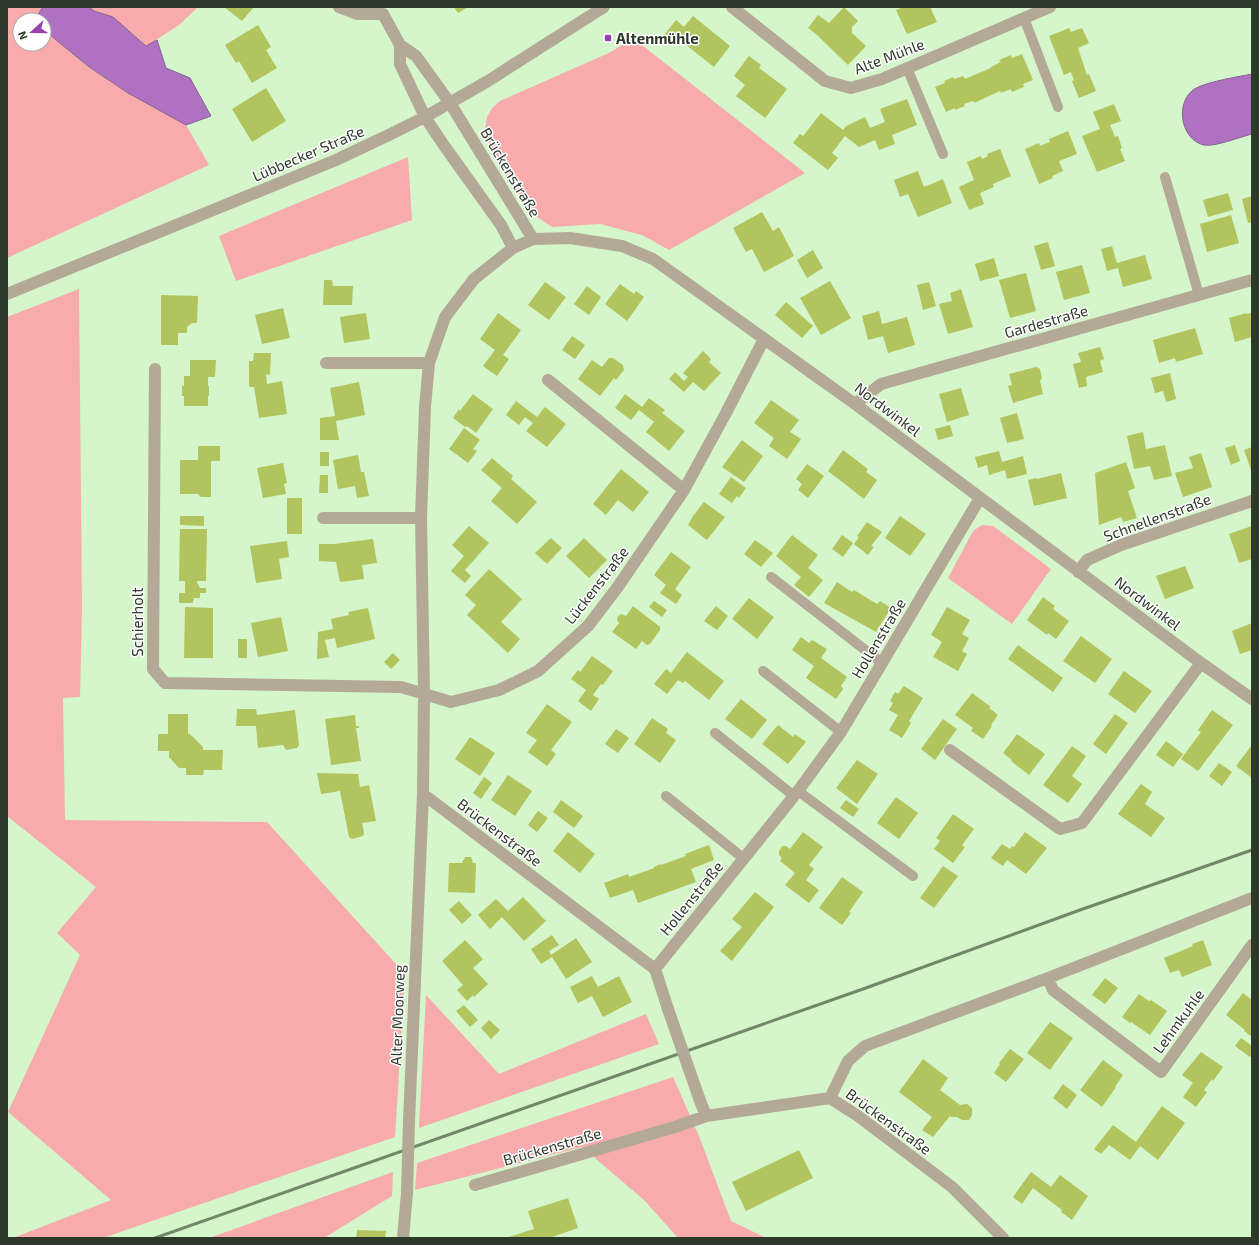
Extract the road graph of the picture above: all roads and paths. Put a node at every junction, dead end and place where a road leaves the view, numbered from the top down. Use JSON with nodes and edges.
{"nodes":[{"id":1,"x":339,"y":7,"type":"edge"},
{"id":2,"x":604,"y":7,"type":"edge"},
{"id":3,"x":732,"y":7,"type":"edge"},
{"id":4,"x":1050,"y":7,"type":"edge"},
{"id":5,"x":385,"y":11,"type":"edge"},
{"id":6,"x":1024,"y":18,"type":"junction"},
{"id":7,"x":400,"y":45,"type":"junction"},
{"id":8,"x":907,"y":68,"type":"junction"},
{"id":9,"x":450,"y":103,"type":"junction"},
{"id":10,"x":1058,"y":107,"type":"dead end"},
{"id":11,"x":425,"y":117,"type":"junction"},
{"id":12,"x":943,"y":154,"type":"dead end"},
{"id":13,"x":1165,"y":176,"type":"dead end"},
{"id":14,"x":532,"y":239,"type":"junction"},
{"id":15,"x":513,"y":248,"type":"junction"},
{"id":16,"x":1252,"y":280,"type":"edge"},
{"id":17,"x":7,"y":294,"type":"edge"},
{"id":18,"x":1199,"y":295,"type":"junction"},
{"id":19,"x":764,"y":339,"type":"junction"},
{"id":20,"x":326,"y":363,"type":"dead end"},
{"id":21,"x":430,"y":363,"type":"junction"},
{"id":22,"x":155,"y":369,"type":"dead end"},
{"id":23,"x":548,"y":380,"type":"dead end"},
{"id":24,"x":855,"y":404,"type":"junction"},
{"id":25,"x":684,"y":490,"type":"junction"},
{"id":26,"x":980,"y":498,"type":"junction"},
{"id":27,"x":1252,"y":501,"type":"edge"},
{"id":28,"x":323,"y":518,"type":"dead end"},
{"id":29,"x":421,"y":518,"type":"junction"},
{"id":30,"x":1078,"y":572,"type":"junction"},
{"id":31,"x":771,"y":577,"type":"dead end"},
{"id":32,"x":882,"y":663,"type":"junction"},
{"id":33,"x":1201,"y":663,"type":"junction"},
{"id":34,"x":763,"y":671,"type":"dead end"},
{"id":35,"x":424,"y":693,"type":"junction"},
{"id":36,"x":1252,"y":700,"type":"edge"},
{"id":37,"x":841,"y":732,"type":"junction"},
{"id":38,"x":714,"y":733,"type":"dead end"},
{"id":39,"x":950,"y":750,"type":"dead end"},
{"id":40,"x":796,"y":793,"type":"junction"},
{"id":41,"x":423,"y":794,"type":"junction"},
{"id":42,"x":666,"y":796,"type":"dead end"},
{"id":43,"x":743,"y":858,"type":"junction"},
{"id":44,"x":913,"y":876,"type":"dead end"},
{"id":45,"x":1252,"y":898,"type":"edge"},
{"id":46,"x":1252,"y":945,"type":"edge"},
{"id":47,"x":655,"y":969,"type":"junction"},
{"id":48,"x":1048,"y":978,"type":"junction"},
{"id":49,"x":830,"y":1098,"type":"junction"},
{"id":50,"x":706,"y":1116,"type":"junction"},
{"id":51,"x":475,"y":1185,"type":"dead end"},
{"id":52,"x":403,"y":1238,"type":"edge"},
{"id":53,"x":1003,"y":1238,"type":"edge"}],
"edges":[{"from":1,"to":5,"type":"street"},
{"from":2,"to":9,"type":"street","name":"Lübbecker Straße"},
{"from":3,"to":8,"type":"street","name":"Alte Mühle"},
{"from":4,"to":6,"type":"street","name":"Alte Mühle"},
{"from":5,"to":7,"type":"street"},
{"from":6,"to":8,"type":"street","name":"Alte Mühle"},
{"from":6,"to":10,"type":"lane"},
{"from":7,"to":9,"type":"street","name":"Brückenstraße"},
{"from":7,"to":11,"type":"street"},
{"from":8,"to":12,"type":"lane"},
{"from":9,"to":11,"type":"street","name":"Lübbecker Straße"},
{"from":9,"to":14,"type":"street","name":"Brückenstraße"},
{"from":11,"to":15,"type":"street"},
{"from":11,"to":17,"type":"street","name":"Lübbecker Straße"},
{"from":13,"to":18,"type":"lane"},
{"from":14,"to":15,"type":"street","name":"Brückenstraße"},
{"from":14,"to":19,"type":"street","name":"Nordwinkel"},
{"from":15,"to":21,"type":"street","name":"Brückenstraße"},
{"from":16,"to":18,"type":"street","name":"Gardestraße"},
{"from":18,"to":24,"type":"street","name":"Gardestraße"},
{"from":19,"to":24,"type":"street","name":"Nordwinkel"},
{"from":19,"to":25,"type":"street","name":"Lückenstraße"},
{"from":20,"to":21,"type":"street"},
{"from":21,"to":29,"type":"street","name":"Brückenstraße"},
{"from":22,"to":35,"type":"street","name":"Schierholt"},
{"from":23,"to":25,"type":"street"},
{"from":24,"to":26,"type":"street","name":"Nordwinkel"},
{"from":25,"to":35,"type":"street","name":"Lückenstraße"},
{"from":26,"to":30,"type":"street","name":"Nordwinkel"},
{"from":26,"to":32,"type":"street","name":"Hollenstraße"},
{"from":27,"to":30,"type":"street","name":"Schnellenstraße"},
{"from":28,"to":29,"type":"street"},
{"from":29,"to":35,"type":"street","name":"Brückenstraße"},
{"from":30,"to":33,"type":"street","name":"Nordwinkel"},
{"from":31,"to":32,"type":"lane"},
{"from":32,"to":37,"type":"street","name":"Hollenstraße"},
{"from":33,"to":36,"type":"street","name":"Nordwinkel"},
{"from":33,"to":39,"type":"street"},
{"from":34,"to":37,"type":"lane"},
{"from":35,"to":41,"type":"street","name":"Brückenstraße"},
{"from":37,"to":40,"type":"street","name":"Hollenstraße"},
{"from":38,"to":40,"type":"lane"},
{"from":40,"to":43,"type":"street","name":"Hollenstraße"},
{"from":40,"to":44,"type":"lane"},
{"from":41,"to":47,"type":"street","name":"Brückenstraße"},
{"from":41,"to":52,"type":"street","name":"Alter Moorweg","bridge":true},
{"from":42,"to":43,"type":"lane"},
{"from":43,"to":47,"type":"street","name":"Hollenstraße"},
{"from":45,"to":48,"type":"street"},
{"from":46,"to":48,"type":"street","name":"Lehmkuhle"},
{"from":47,"to":50,"type":"street","bridge":true},
{"from":48,"to":49,"type":"street"},
{"from":49,"to":50,"type":"street","name":"Brückenstraße"},
{"from":49,"to":53,"type":"street","name":"Brückenstraße"},
{"from":50,"to":51,"type":"street","name":"Brückenstraße"}]}
